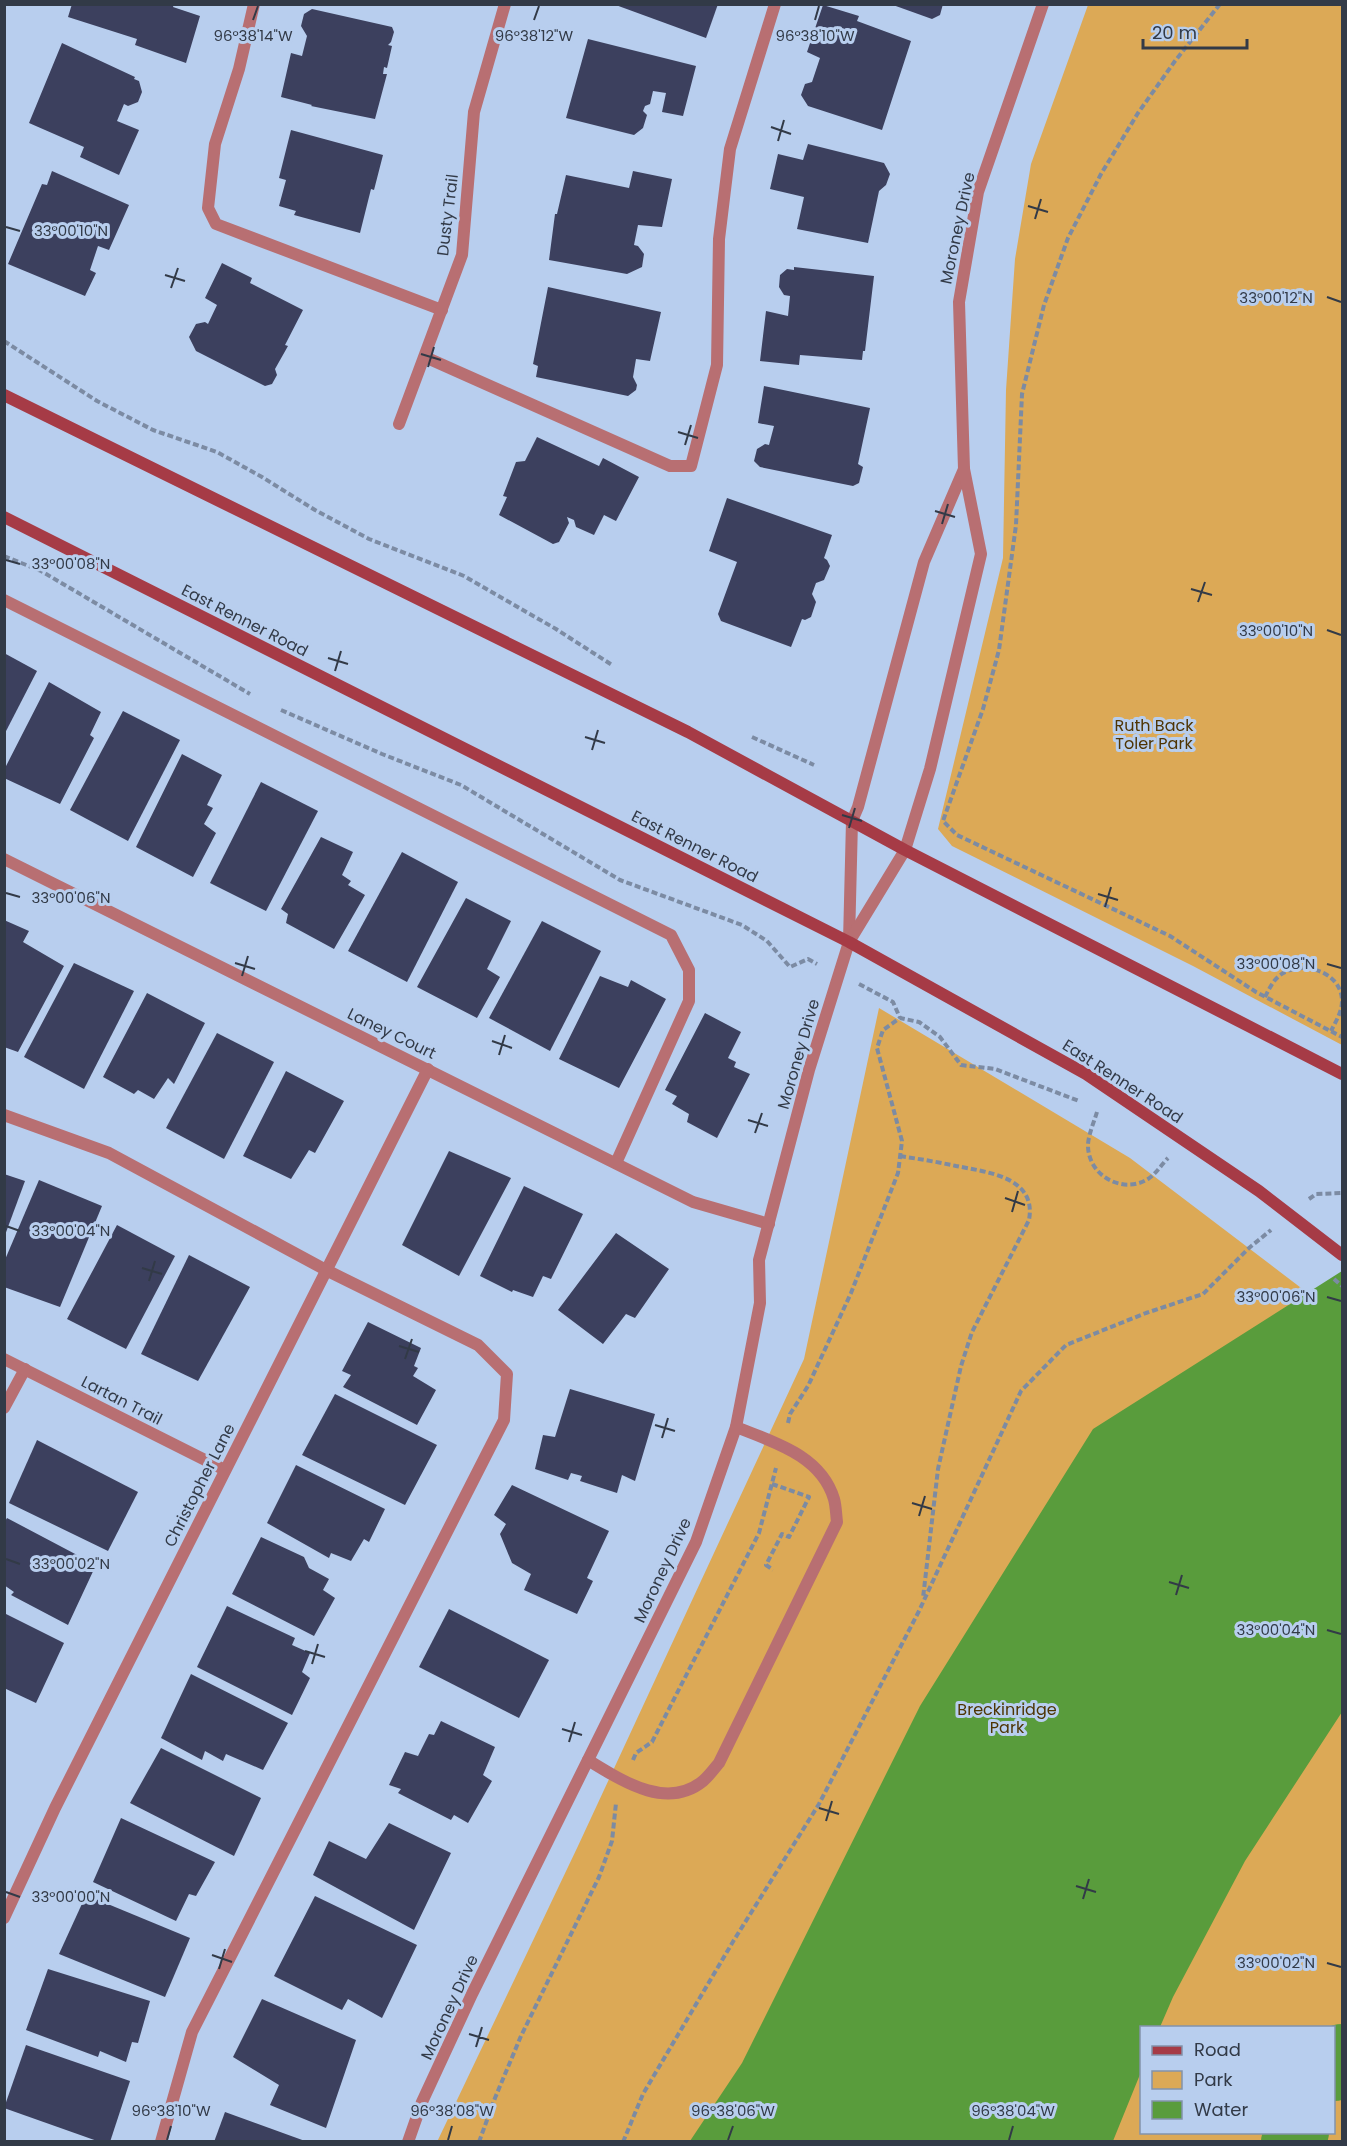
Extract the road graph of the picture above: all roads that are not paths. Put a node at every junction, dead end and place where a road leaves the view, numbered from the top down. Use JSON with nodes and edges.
{"nodes":[{"id":1,"x":254,"y":4,"type":"edge"},
{"id":2,"x":505,"y":4,"type":"edge"},
{"id":3,"x":775,"y":4,"type":"edge"},
{"id":4,"x":1044,"y":4,"type":"edge"},
{"id":5,"x":442,"y":310,"type":"junction"},
{"id":6,"x":425,"y":357,"type":"junction"},
{"id":7,"x":4,"y":394,"type":"edge"},
{"id":8,"x":399,"y":424,"type":"dead end"},
{"id":9,"x":964,"y":469,"type":"junction"},
{"id":10,"x":4,"y":517,"type":"edge"},
{"id":11,"x":4,"y":600,"type":"edge"},
{"id":12,"x":852,"y":821,"type":"junction"},
{"id":13,"x":905,"y":850,"type":"junction"},
{"id":14,"x":4,"y":859,"type":"edge"},
{"id":15,"x":849,"y":942,"type":"junction"},
{"id":16,"x":428,"y":1069,"type":"junction"},
{"id":17,"x":1342,"y":1074,"type":"edge"},
{"id":18,"x":4,"y":1115,"type":"edge"},
{"id":19,"x":616,"y":1163,"type":"junction"},
{"id":20,"x":769,"y":1224,"type":"junction"},
{"id":21,"x":1342,"y":1255,"type":"edge"},
{"id":22,"x":326,"y":1270,"type":"junction"},
{"id":23,"x":4,"y":1359,"type":"edge"},
{"id":24,"x":25,"y":1369,"type":"junction"},
{"id":25,"x":4,"y":1408,"type":"edge"},
{"id":26,"x":736,"y":1426,"type":"junction"},
{"id":27,"x":225,"y":1470,"type":"junction"},
{"id":28,"x":588,"y":1760,"type":"junction"},
{"id":29,"x":4,"y":1918,"type":"edge"},
{"id":30,"x":161,"y":2142,"type":"edge"},
{"id":31,"x":408,"y":2142,"type":"edge"}],
"edges":[{"from":1,"to":5,"type":"street"},
{"from":2,"to":5,"type":"street","name":"Dusty Trail"},
{"from":3,"to":6,"type":"street"},
{"from":4,"to":9,"type":"street","name":"Moroney Drive"},
{"from":5,"to":6,"type":"street","name":"Dusty Trail"},
{"from":6,"to":8,"type":"street","name":"Dusty Trail"},
{"from":7,"to":12,"type":"main road"},
{"from":9,"to":12,"type":"street","name":"Moroney Drive"},
{"from":9,"to":13,"type":"street","name":"Moroney Drive"},
{"from":10,"to":15,"type":"main road","name":"East Renner Road"},
{"from":11,"to":19,"type":"street"},
{"from":12,"to":13,"type":"main road"},
{"from":12,"to":15,"type":"street","name":"Moroney Drive"},
{"from":13,"to":15,"type":"street","name":"Moroney Drive"},
{"from":13,"to":17,"type":"main road"},
{"from":14,"to":16,"type":"street","name":"Laney Court"},
{"from":15,"to":20,"type":"street","name":"Moroney Drive"},
{"from":15,"to":21,"type":"main road","name":"East Renner Road"},
{"from":16,"to":19,"type":"street","name":"Laney Court"},
{"from":16,"to":22,"type":"street","name":"Christopher Lane"},
{"from":18,"to":22,"type":"street"},
{"from":19,"to":20,"type":"street","name":"Laney Court"},
{"from":20,"to":26,"type":"street","name":"Moroney Drive"},
{"from":22,"to":27,"type":"street","name":"Christopher Lane"},
{"from":22,"to":30,"type":"street"},
{"from":23,"to":24,"type":"street","name":"Lartan Trail"},
{"from":24,"to":25,"type":"street"},
{"from":24,"to":27,"type":"street","name":"Lartan Trail"},
{"from":26,"to":28,"type":"street","name":"Moroney Drive"},
{"from":26,"to":28,"type":"street"},
{"from":27,"to":29,"type":"street","name":"Christopher Lane"},
{"from":28,"to":31,"type":"street","name":"Moroney Drive"}]}
